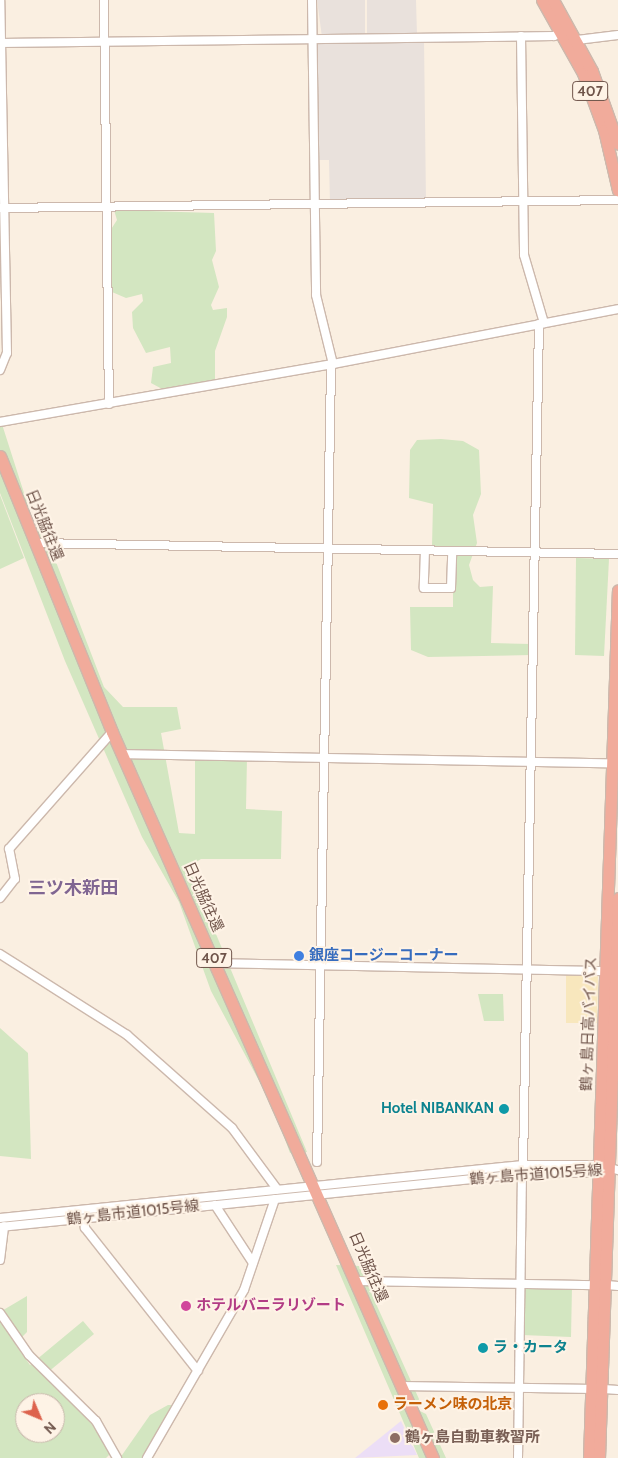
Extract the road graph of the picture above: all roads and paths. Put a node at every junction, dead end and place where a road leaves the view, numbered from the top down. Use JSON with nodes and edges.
{"nodes":[{"id":1,"x":0,"y":0,"type":"edge"},
{"id":2,"x":104,"y":0,"type":"edge"},
{"id":3,"x":312,"y":0,"type":"edge"},
{"id":4,"x":542,"y":0,"type":"edge"},
{"id":5,"x":553,"y":0,"type":"edge"},
{"id":6,"x":561,"y":32,"type":"junction"},
{"id":7,"x":618,"y":35,"type":"edge"},
{"id":8,"x":521,"y":36,"type":"junction"},
{"id":9,"x":313,"y":40,"type":"junction"},
{"id":10,"x":577,"y":40,"type":"junction"},
{"id":11,"x":105,"y":42,"type":"junction"},
{"id":12,"x":0,"y":43,"type":"edge"},
{"id":13,"x":618,"y":144,"type":"edge"},
{"id":14,"x":618,"y":190,"type":"edge"},
{"id":15,"x":618,"y":200,"type":"edge"},
{"id":16,"x":523,"y":202,"type":"junction"},
{"id":17,"x":314,"y":207,"type":"junction"},
{"id":18,"x":2,"y":208,"type":"edge"},
{"id":19,"x":106,"y":208,"type":"junction"},
{"id":20,"x":618,"y":308,"type":"edge"},
{"id":21,"x":541,"y":323,"type":"junction"},
{"id":22,"x":332,"y":365,"type":"junction"},
{"id":23,"x":0,"y":370,"type":"edge"},
{"id":24,"x":109,"y":404,"type":"junction"},
{"id":25,"x":0,"y":422,"type":"edge"},
{"id":26,"x":0,"y":456,"type":"edge"},
{"id":27,"x":36,"y":543,"type":"junction"},
{"id":28,"x":328,"y":549,"type":"junction"},
{"id":29,"x":425,"y":550,"type":"junction"},
{"id":30,"x":452,"y":551,"type":"junction"},
{"id":31,"x":534,"y":552,"type":"junction"},
{"id":32,"x":618,"y":554,"type":"edge"},
{"id":33,"x":618,"y":590,"type":"edge"},
{"id":34,"x":112,"y":732,"type":"junction"},
{"id":35,"x":122,"y":754,"type":"junction"},
{"id":36,"x":324,"y":756,"type":"junction"},
{"id":37,"x":530,"y":761,"type":"junction"},
{"id":38,"x":612,"y":763,"type":"junction"},
{"id":39,"x":0,"y":898,"type":"edge"},
{"id":40,"x":618,"y":898,"type":"edge"},
{"id":41,"x":0,"y":954,"type":"edge"},
{"id":42,"x":216,"y":963,"type":"junction"},
{"id":43,"x":320,"y":965,"type":"junction"},
{"id":44,"x":525,"y":968,"type":"junction"},
{"id":45,"x":613,"y":972,"type":"edge"},
{"id":46,"x":317,"y":1162,"type":"dead end"},
{"id":47,"x":523,"y":1165,"type":"junction"},
{"id":48,"x":607,"y":1169,"type":"edge"},
{"id":49,"x":522,"y":1174,"type":"junction"},
{"id":50,"x":277,"y":1189,"type":"junction"},
{"id":51,"x":317,"y":1189,"type":"junction"},
{"id":52,"x":275,"y":1199,"type":"junction"},
{"id":53,"x":214,"y":1205,"type":"junction"},
{"id":54,"x":0,"y":1218,"type":"edge"},
{"id":55,"x":84,"y":1219,"type":"junction"},
{"id":56,"x":2,"y":1226,"type":"edge"},
{"id":57,"x":0,"y":1260,"type":"edge"},
{"id":58,"x":253,"y":1263,"type":"junction"},
{"id":59,"x":358,"y":1281,"type":"junction"},
{"id":60,"x":520,"y":1283,"type":"junction"},
{"id":61,"x":607,"y":1285,"type":"edge"},
{"id":62,"x":0,"y":1313,"type":"edge"},
{"id":63,"x":198,"y":1371,"type":"junction"},
{"id":64,"x":401,"y":1386,"type":"junction"},
{"id":65,"x":520,"y":1387,"type":"junction"},
{"id":66,"x":599,"y":1389,"type":"junction"},
{"id":67,"x":618,"y":1390,"type":"edge"},
{"id":68,"x":117,"y":1458,"type":"edge"},
{"id":69,"x":147,"y":1458,"type":"edge"},
{"id":70,"x":432,"y":1458,"type":"edge"},
{"id":71,"x":518,"y":1458,"type":"edge"},
{"id":72,"x":590,"y":1458,"type":"edge"},
{"id":73,"x":599,"y":1458,"type":"edge"}],
"edges":[{"from":1,"to":12,"type":"street"},
{"from":2,"to":11,"type":"street"},
{"from":3,"to":9,"type":"street"},
{"from":4,"to":6,"type":"highway","number":"407"},
{"from":5,"to":10,"type":"highway","number":"407"},
{"from":6,"to":8,"type":"street"},
{"from":6,"to":14,"type":"highway","number":"407"},
{"from":7,"to":10,"type":"street"},
{"from":8,"to":9,"type":"street"},
{"from":8,"to":16,"type":"street"},
{"from":9,"to":11,"type":"street"},
{"from":9,"to":17,"type":"street"},
{"from":10,"to":13,"type":"highway","number":"407"},
{"from":11,"to":12,"type":"street"},
{"from":11,"to":19,"type":"street"},
{"from":12,"to":18,"type":"street"},
{"from":15,"to":16,"type":"street"},
{"from":16,"to":17,"type":"street"},
{"from":16,"to":21,"type":"street"},
{"from":17,"to":19,"type":"street"},
{"from":17,"to":22,"type":"street"},
{"from":18,"to":19,"type":"street"},
{"from":18,"to":23,"type":"street"},
{"from":19,"to":24,"type":"street"},
{"from":20,"to":21,"type":"street"},
{"from":21,"to":22,"type":"street"},
{"from":21,"to":31,"type":"street"},
{"from":22,"to":24,"type":"street"},
{"from":22,"to":28,"type":"street"},
{"from":24,"to":25,"type":"street"},
{"from":26,"to":27,"type":"highway","name":"日光脇往還","number":"407"},
{"from":27,"to":28,"type":"street"},
{"from":27,"to":34,"type":"highway","name":"日光脇往還","number":"407"},
{"from":28,"to":29,"type":"street"},
{"from":28,"to":36,"type":"street"},
{"from":29,"to":30,"type":"street"},
{"from":29,"to":30,"type":"street"},
{"from":30,"to":31,"type":"street"},
{"from":31,"to":32,"type":"street"},
{"from":31,"to":37,"type":"street"},
{"from":33,"to":38,"type":"highway","name":"鶴ヶ島日高バイパス"},
{"from":34,"to":35,"type":"highway","name":"日光脇往還","number":"407"},
{"from":34,"to":39,"type":"street"},
{"from":35,"to":36,"type":"street"},
{"from":35,"to":42,"type":"highway","name":"日光脇往還","number":"407"},
{"from":36,"to":37,"type":"street"},
{"from":36,"to":43,"type":"street"},
{"from":37,"to":38,"type":"street"},
{"from":37,"to":44,"type":"street"},
{"from":38,"to":45,"type":"highway","name":"鶴ヶ島日高バイパス"},
{"from":40,"to":45,"type":"highway","name":"鶴ヶ島日高バイパス"},
{"from":41,"to":50,"type":"street"},
{"from":42,"to":43,"type":"street"},
{"from":42,"to":51,"type":"highway","name":"日光脇往還","number":"407"},
{"from":43,"to":44,"type":"street"},
{"from":43,"to":46,"type":"street"},
{"from":44,"to":45,"type":"street"},
{"from":44,"to":47,"type":"street"},
{"from":45,"to":48,"type":"highway","name":"鶴ヶ島日高バイパス"},
{"from":47,"to":48,"type":"street","name":"鶴ヶ島市道1015号線"},
{"from":47,"to":51,"type":"street","name":"鶴ヶ島市道1015号線"},
{"from":48,"to":49,"type":"street","name":"鶴ヶ島市道1015号線"},
{"from":48,"to":61,"type":"highway","name":"鶴ヶ島日高バイパス"},
{"from":49,"to":51,"type":"street","name":"鶴ヶ島市道1015号線"},
{"from":49,"to":60,"type":"street"},
{"from":50,"to":51,"type":"street","name":"鶴ヶ島市道1015号線"},
{"from":50,"to":54,"type":"street","name":"鶴ヶ島市道1015号線"},
{"from":51,"to":52,"type":"street","name":"鶴ヶ島市道1015号線"},
{"from":51,"to":59,"type":"highway","name":"日光脇往還","number":"407"},
{"from":52,"to":53,"type":"street","name":"鶴ヶ島市道1015号線"},
{"from":52,"to":58,"type":"street"},
{"from":53,"to":55,"type":"street","name":"鶴ヶ島市道1015号線"},
{"from":53,"to":58,"type":"street"},
{"from":55,"to":56,"type":"street","name":"鶴ヶ島市道1015号線"},
{"from":55,"to":63,"type":"street"},
{"from":56,"to":57,"type":"street"},
{"from":58,"to":63,"type":"street"},
{"from":59,"to":60,"type":"street"},
{"from":59,"to":64,"type":"highway","name":"日光脇往還","number":"407"},
{"from":60,"to":61,"type":"street"},
{"from":60,"to":65,"type":"street"},
{"from":61,"to":66,"type":"highway","name":"鶴ヶ島日高バイパス"},
{"from":62,"to":68,"type":"street"},
{"from":63,"to":69,"type":"street"},
{"from":64,"to":65,"type":"street"},
{"from":64,"to":70,"type":"highway","name":"日光脇往還","number":"407"},
{"from":65,"to":66,"type":"street"},
{"from":65,"to":71,"type":"street"},
{"from":66,"to":67,"type":"street"},
{"from":66,"to":72,"type":"highway","name":"鶴ヶ島日高バイパス"},
{"from":66,"to":73,"type":"highway","name":"鶴ヶ島日高バイパス"}]}
